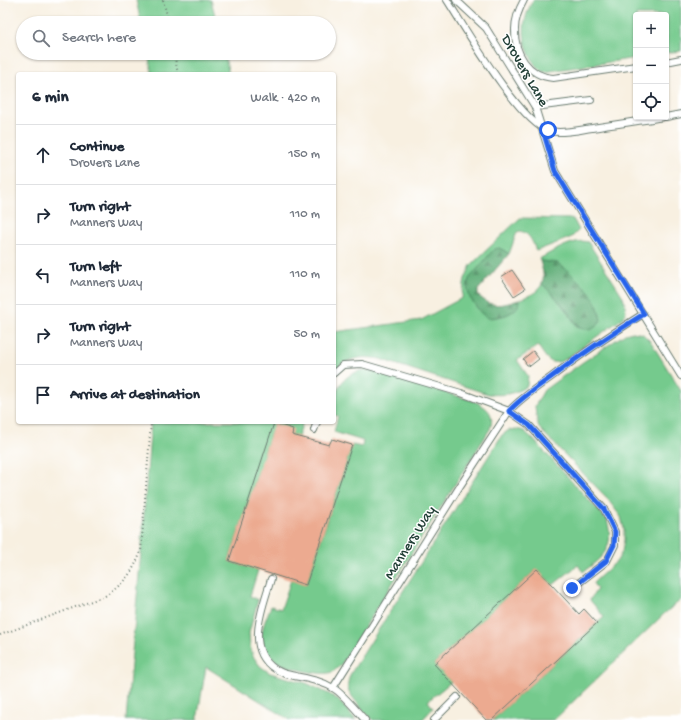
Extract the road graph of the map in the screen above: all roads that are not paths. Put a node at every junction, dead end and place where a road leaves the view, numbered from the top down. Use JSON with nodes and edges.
{"nodes":[{"id":1,"x":447,"y":0,"type":"edge"},
{"id":2,"x":456,"y":0,"type":"edge"},
{"id":3,"x":524,"y":0,"type":"edge"},
{"id":4,"x":681,"y":60,"type":"edge"},
{"id":5,"x":669,"y":62,"type":"edge"},
{"id":6,"x":633,"y":66,"type":"edge"},
{"id":7,"x":591,"y":100,"type":"dead end"},
{"id":8,"x":536,"y":107,"type":"junction"},
{"id":9,"x":681,"y":114,"type":"edge"},
{"id":10,"x":669,"y":116,"type":"edge"},
{"id":11,"x":644,"y":120,"type":"edge"},
{"id":12,"x":542,"y":127,"type":"junction"},
{"id":13,"x":644,"y":314,"type":"junction"},
{"id":14,"x":336,"y":371,"type":"edge"},
{"id":15,"x":681,"y":376,"type":"edge"},
{"id":16,"x":509,"y":411,"type":"junction"},
{"id":17,"x":316,"y":424,"type":"edge"},
{"id":18,"x":314,"y":430,"type":"dead end"},
{"id":19,"x":271,"y":579,"type":"dead end"},
{"id":20,"x":572,"y":588,"type":"dead end"},
{"id":21,"x":333,"y":688,"type":"junction"},
{"id":22,"x":457,"y":697,"type":"dead end"},
{"id":23,"x":365,"y":720,"type":"edge"},
{"id":24,"x":434,"y":720,"type":"edge"}],
"edges":[{"from":1,"to":12,"type":"lane"},
{"from":2,"to":8,"type":"lane","name":"Drovers Lane"},
{"from":3,"to":6,"type":"lane"},
{"from":4,"to":5,"type":"lane"},
{"from":7,"to":8,"type":"lane"},
{"from":8,"to":12,"type":"lane","name":"Drovers Lane"},
{"from":9,"to":10,"type":"lane"},
{"from":11,"to":12,"type":"lane"},
{"from":12,"to":13,"type":"lane","name":"Drovers Lane"},
{"from":13,"to":15,"type":"lane","name":"Drovers Lane"},
{"from":13,"to":16,"type":"lane","name":"Manners Way"},
{"from":14,"to":16,"type":"lane"},
{"from":16,"to":20,"type":"lane"},
{"from":16,"to":21,"type":"lane","name":"Manners Way"},
{"from":17,"to":18,"type":"lane"},
{"from":19,"to":21,"type":"lane"},
{"from":21,"to":23,"type":"lane"},
{"from":22,"to":24,"type":"lane"}]}
